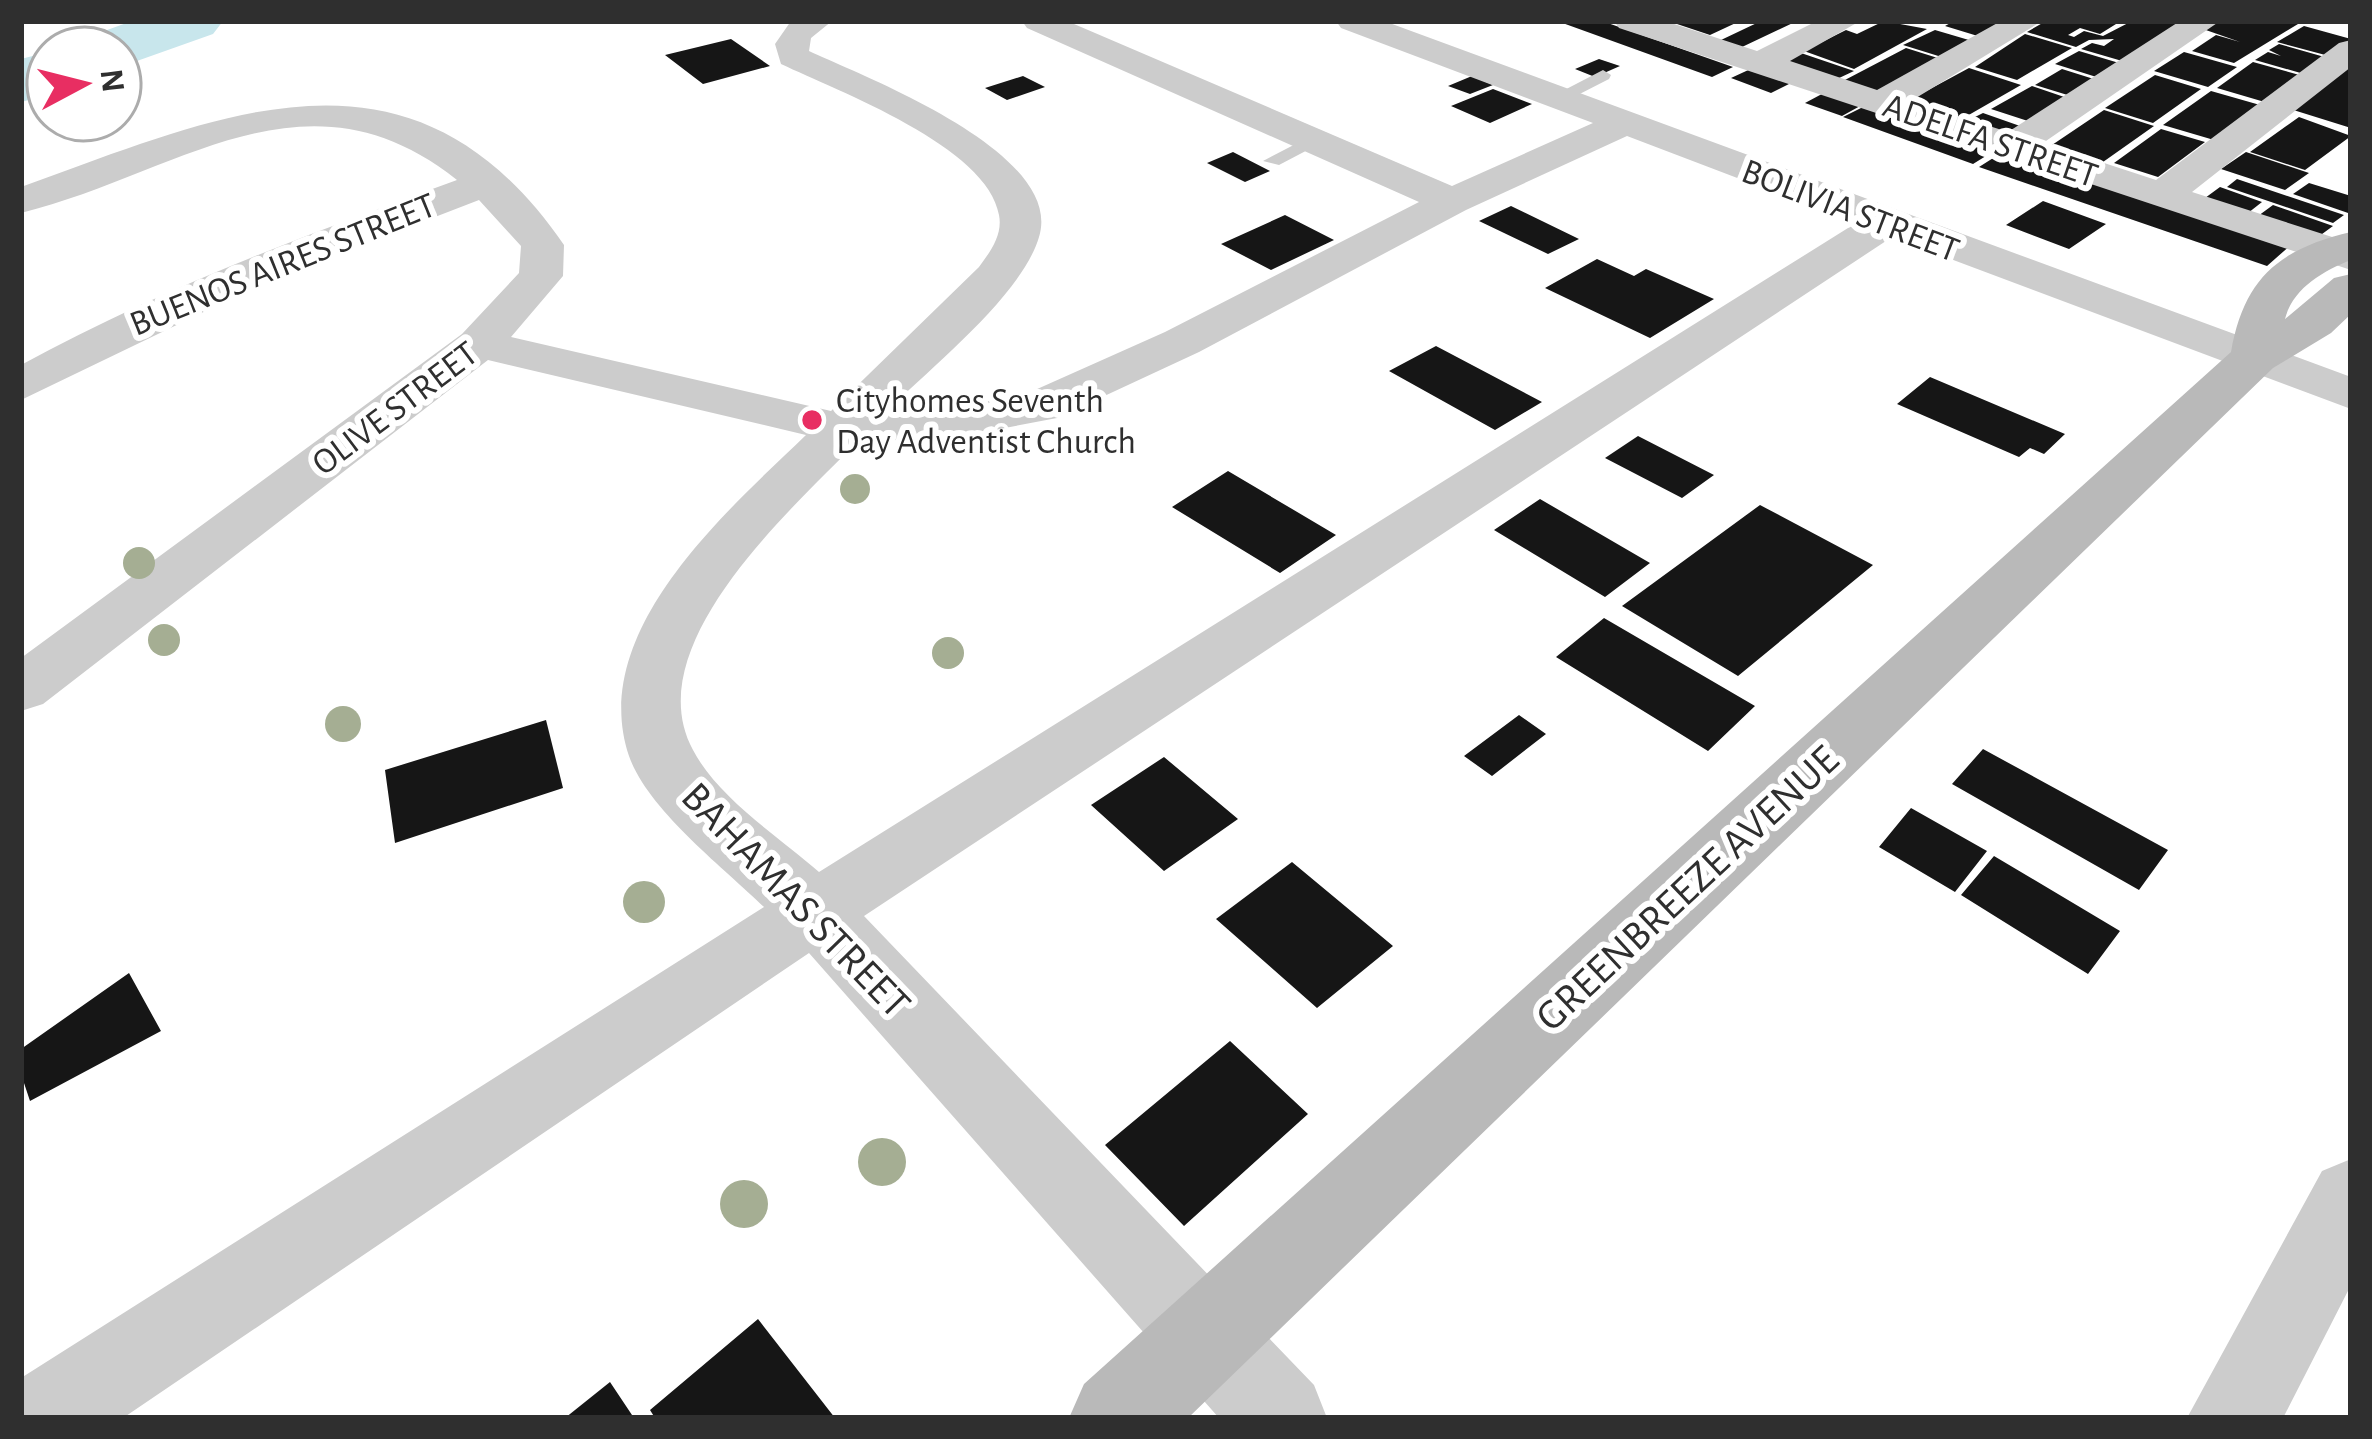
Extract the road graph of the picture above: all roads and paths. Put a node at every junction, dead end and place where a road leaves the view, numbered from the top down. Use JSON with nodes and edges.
{"nodes":[{"id":1,"x":815,"y":21,"type":"edge"},
{"id":2,"x":1039,"y":21,"type":"edge"},
{"id":3,"x":1353,"y":21,"type":"edge"},
{"id":4,"x":1843,"y":21,"type":"edge"},
{"id":5,"x":2024,"y":21,"type":"edge"},
{"id":6,"x":2204,"y":21,"type":"edge"},
{"id":7,"x":1644,"y":23,"type":"edge"},
{"id":8,"x":2351,"y":50,"type":"edge"},
{"id":9,"x":1760,"y":63,"type":"junction"},
{"id":10,"x":1603,"y":75,"type":"dead end"},
{"id":11,"x":1558,"y":98,"type":"junction"},
{"id":12,"x":1882,"y":102,"type":"junction"},
{"id":13,"x":1624,"y":123,"type":"junction"},
{"id":14,"x":1312,"y":140,"type":"junction"},
{"id":15,"x":2013,"y":146,"type":"junction"},
{"id":16,"x":1271,"y":160,"type":"dead end"},
{"id":17,"x":485,"y":184,"type":"junction"},
{"id":18,"x":2161,"y":196,"type":"junction"},
{"id":19,"x":21,"y":201,"type":"edge"},
{"id":20,"x":1452,"y":201,"type":"junction"},
{"id":21,"x":1885,"y":223,"type":"junction"},
{"id":22,"x":2346,"y":260,"type":"edge"},
{"id":23,"x":479,"y":344,"type":"junction"},
{"id":24,"x":2255,"y":357,"type":"junction"},
{"id":25,"x":21,"y":385,"type":"edge"},
{"id":26,"x":2351,"y":394,"type":"edge"},
{"id":27,"x":839,"y":428,"type":"junction"},
{"id":28,"x":21,"y":689,"type":"edge"},
{"id":29,"x":815,"y":911,"type":"junction"},
{"id":30,"x":2351,"y":1199,"type":"edge"},
{"id":31,"x":1205,"y":1334,"type":"junction"},
{"id":32,"x":42,"y":1418,"type":"edge"},
{"id":33,"x":1118,"y":1418,"type":"edge"},
{"id":34,"x":1282,"y":1418,"type":"edge"},
{"id":35,"x":2233,"y":1418,"type":"edge"}],
"edges":[{"from":1,"to":27,"type":"street","name":"BAHAMAS STREET"},
{"from":2,"to":14,"type":"street"},
{"from":3,"to":11,"type":"street","name":"BOLIVIA STREET"},
{"from":4,"to":9,"type":"street"},
{"from":5,"to":12,"type":"street"},
{"from":6,"to":15,"type":"street"},
{"from":7,"to":9,"type":"street","name":"ADELFA STREET"},
{"from":8,"to":18,"type":"street"},
{"from":9,"to":12,"type":"street","name":"ADELFA STREET"},
{"from":10,"to":11,"type":"lane"},
{"from":11,"to":13,"type":"street","name":"BOLIVIA STREET"},
{"from":12,"to":15,"type":"street","name":"ADELFA STREET"},
{"from":13,"to":20,"type":"street"},
{"from":13,"to":21,"type":"street","name":"BOLIVIA STREET"},
{"from":14,"to":16,"type":"lane"},
{"from":14,"to":20,"type":"street"},
{"from":15,"to":18,"type":"street","name":"ADELFA STREET"},
{"from":17,"to":19,"type":"street","name":"OLIVE STREET"},
{"from":17,"to":23,"type":"street","name":"OLIVE STREET"},
{"from":17,"to":25,"type":"street","name":"BUENOS AIRES STREET"},
{"from":18,"to":22,"type":"street","name":"ADELFA STREET"},
{"from":20,"to":27,"type":"street"},
{"from":21,"to":24,"type":"street","name":"BOLIVIA STREET"},
{"from":21,"to":29,"type":"street"},
{"from":22,"to":24,"type":"street","name":"GREENBREEZE AVENUE"},
{"from":23,"to":27,"type":"street"},
{"from":23,"to":28,"type":"street","name":"OLIVE STREET"},
{"from":24,"to":26,"type":"street","name":"BOLIVIA STREET"},
{"from":24,"to":31,"type":"street","name":"GREENBREEZE AVENUE"},
{"from":27,"to":29,"type":"street","name":"BAHAMAS STREET"},
{"from":29,"to":31,"type":"street","name":"BAHAMAS STREET"},
{"from":29,"to":32,"type":"street"},
{"from":30,"to":35,"type":"street"},
{"from":31,"to":33,"type":"street","name":"GREENBREEZE AVENUE"},
{"from":31,"to":34,"type":"street","name":"BAHAMAS STREET"}]}
